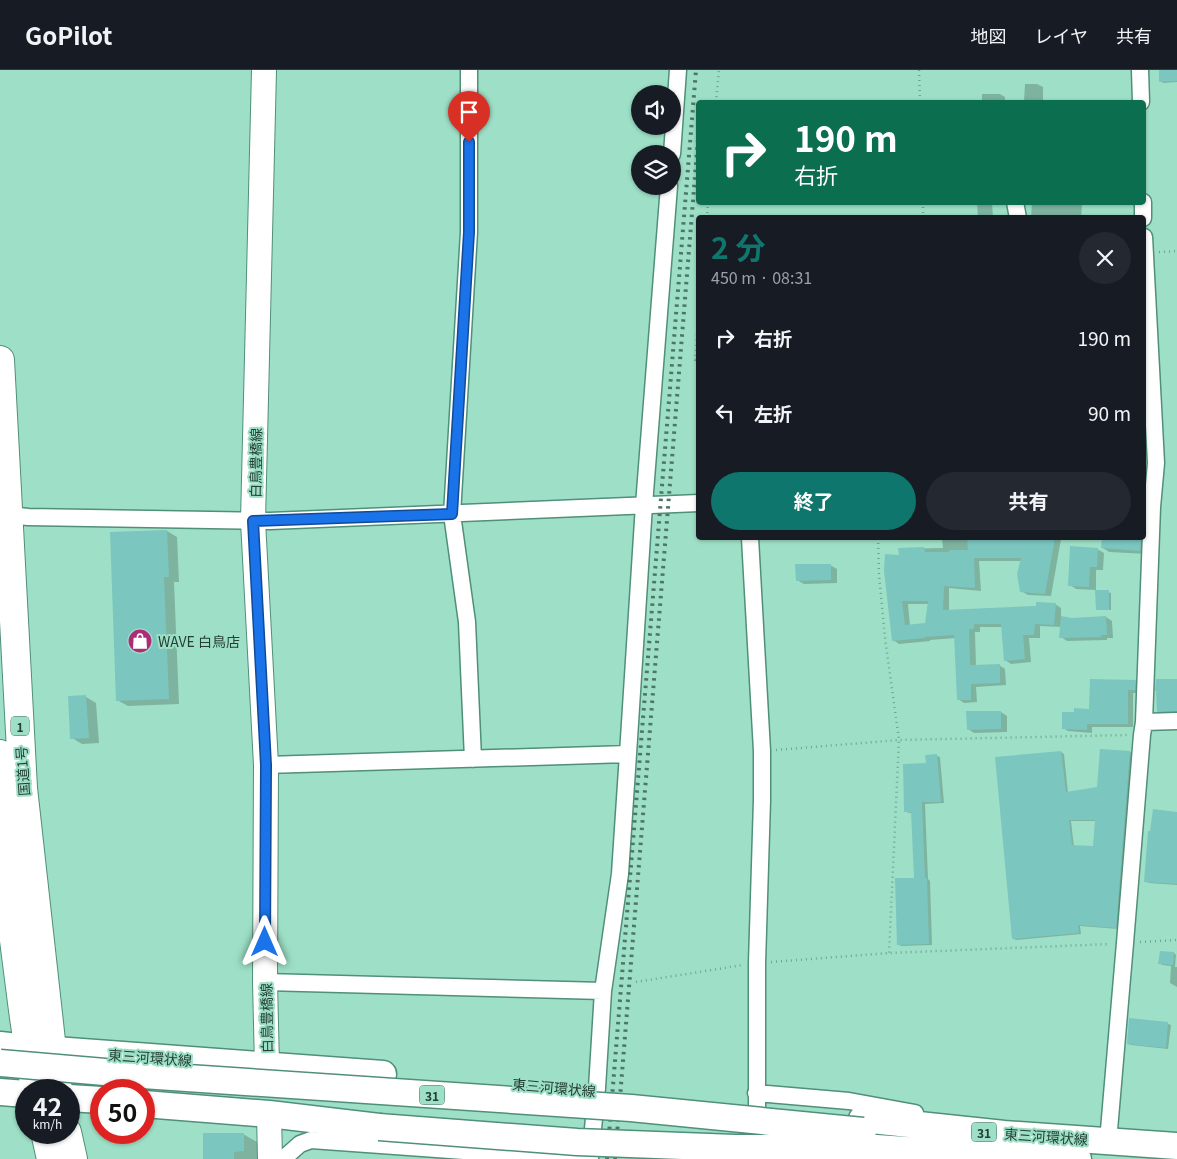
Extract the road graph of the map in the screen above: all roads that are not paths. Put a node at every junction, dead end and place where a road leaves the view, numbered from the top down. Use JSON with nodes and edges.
{"nodes":[{"id":1,"x":264,"y":70,"type":"edge"},
{"id":2,"x":468,"y":70,"type":"edge"},
{"id":3,"x":678,"y":70,"type":"edge"},
{"id":4,"x":1140,"y":70,"type":"edge"},
{"id":5,"x":1140,"y":100,"type":"edge"},
{"id":6,"x":673,"y":145,"type":"edge"},
{"id":7,"x":668,"y":195,"type":"edge"},
{"id":8,"x":1146,"y":275,"type":"edge"},
{"id":9,"x":0,"y":360,"type":"edge"},
{"id":10,"x":696,"y":503,"type":"edge"},
{"id":11,"x":644,"y":505,"type":"junction"},
{"id":12,"x":1148,"y":506,"type":"edge"},
{"id":13,"x":4,"y":514,"type":"edge"},
{"id":14,"x":452,"y":514,"type":"junction"},
{"id":15,"x":253,"y":521,"type":"junction"},
{"id":16,"x":750,"y":540,"type":"edge"},
{"id":17,"x":1177,"y":721,"type":"edge"},
{"id":18,"x":1143,"y":728,"type":"junction"},
{"id":19,"x":0,"y":754,"type":"edge"},
{"id":20,"x":628,"y":754,"type":"junction"},
{"id":21,"x":473,"y":759,"type":"junction"},
{"id":22,"x":266,"y":765,"type":"junction"},
{"id":23,"x":265,"y":982,"type":"junction"},
{"id":24,"x":603,"y":991,"type":"junction"},
{"id":25,"x":0,"y":1045,"type":"edge"},
{"id":26,"x":40,"y":1049,"type":"junction"},
{"id":27,"x":0,"y":1063,"type":"edge"},
{"id":28,"x":267,"y":1066,"type":"junction"},
{"id":29,"x":37,"y":1079,"type":"edge"},
{"id":30,"x":53,"y":1079,"type":"edge"},
{"id":31,"x":0,"y":1092,"type":"edge"},
{"id":32,"x":15,"y":1093,"type":"edge"},
{"id":33,"x":756,"y":1093,"type":"junction"},
{"id":34,"x":155,"y":1105,"type":"edge"},
{"id":35,"x":269,"y":1114,"type":"junction"},
{"id":36,"x":862,"y":1132,"type":"junction"},
{"id":37,"x":1108,"y":1136,"type":"junction"},
{"id":38,"x":1177,"y":1136,"type":"edge"},
{"id":39,"x":48,"y":1144,"type":"edge"},
{"id":40,"x":70,"y":1144,"type":"edge"},
{"id":41,"x":1004,"y":1146,"type":"junction"},
{"id":42,"x":1177,"y":1146,"type":"edge"},
{"id":43,"x":51,"y":1159,"type":"edge"},
{"id":44,"x":73,"y":1159,"type":"edge"},
{"id":45,"x":270,"y":1159,"type":"edge"},
{"id":46,"x":283,"y":1159,"type":"edge"},
{"id":47,"x":575,"y":1159,"type":"edge"},
{"id":48,"x":590,"y":1159,"type":"edge"},
{"id":49,"x":756,"y":1159,"type":"edge"},
{"id":50,"x":1034,"y":1159,"type":"edge"},
{"id":51,"x":1078,"y":1159,"type":"edge"}],
"edges":[{"from":1,"to":15,"type":"main road","name":"白鳥豊橋線"},
{"from":2,"to":14,"type":"street"},
{"from":3,"to":6,"type":"street"},
{"from":4,"to":5,"type":"street"},
{"from":7,"to":11,"type":"street"},
{"from":8,"to":12,"type":"street"},
{"from":9,"to":13,"type":"highway","name":"国道1号","number":"1"},
{"from":10,"to":11,"type":"street"},
{"from":11,"to":14,"type":"street"},
{"from":11,"to":20,"type":"street"},
{"from":12,"to":18,"type":"street"},
{"from":13,"to":15,"type":"street"},
{"from":13,"to":26,"type":"highway","name":"国道1号","number":"1"},
{"from":14,"to":15,"type":"street"},
{"from":14,"to":21,"type":"street"},
{"from":15,"to":22,"type":"main road","name":"白鳥豊橋線"},
{"from":16,"to":33,"type":"street"},
{"from":17,"to":18,"type":"street"},
{"from":18,"to":37,"type":"street"},
{"from":19,"to":26,"type":"highway","name":"国道1号","number":"1"},
{"from":20,"to":21,"type":"street"},
{"from":20,"to":24,"type":"street"},
{"from":21,"to":22,"type":"street"},
{"from":22,"to":23,"type":"main road","name":"白鳥豊橋線"},
{"from":23,"to":24,"type":"street"},
{"from":23,"to":28,"type":"main road","name":"白鳥豊橋線"},
{"from":24,"to":48,"type":"street"},
{"from":25,"to":26,"type":"main road","name":"東三河環状線","number":"31"},
{"from":26,"to":28,"type":"main road","name":"東三河環状線","number":"31"},
{"from":26,"to":29,"type":"highway","name":"国道1号","number":"1"},
{"from":26,"to":30,"type":"highway","name":"国道1号","number":"1"},
{"from":27,"to":36,"type":"main road","name":"東三河環状線","number":"31","bridge":true},
{"from":28,"to":36,"type":"main road","name":"東三河環状線","number":"31"},
{"from":31,"to":32,"type":"main road"},
{"from":33,"to":37,"type":"street"},
{"from":33,"to":49,"type":"street"},
{"from":34,"to":35,"type":"main road","name":"東三河環状線","number":"31"},
{"from":35,"to":36,"type":"main road","name":"東三河環状線","number":"31","bridge":true},
{"from":35,"to":45,"type":"main road"},
{"from":36,"to":37,"type":"main road","name":"東三河環状線","number":"31"},
{"from":36,"to":41,"type":"main road","name":"東三河環状線","number":"31"},
{"from":36,"to":50,"type":"main road","name":"東三河環状線","number":"31"},
{"from":37,"to":38,"type":"street"},
{"from":37,"to":41,"type":"main road","name":"東三河環状線","number":"31"},
{"from":37,"to":42,"type":"main road","name":"東三河環状線","number":"31"},
{"from":39,"to":43,"type":"highway"},
{"from":40,"to":44,"type":"highway"},
{"from":41,"to":51,"type":"main road","name":"東三河環状線","number":"31"},
{"from":46,"to":47,"type":"street"}]}
